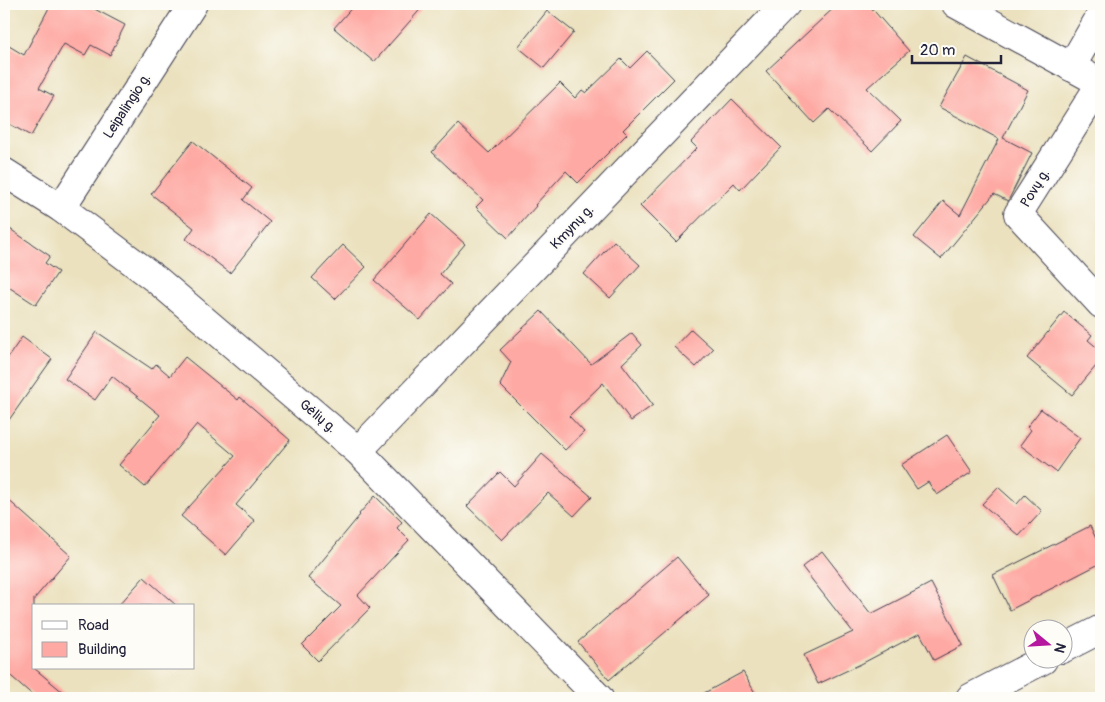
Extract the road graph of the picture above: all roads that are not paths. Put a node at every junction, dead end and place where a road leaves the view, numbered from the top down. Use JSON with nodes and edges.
{"nodes":[{"id":1,"x":193,"y":4,"type":"edge"},
{"id":2,"x":786,"y":4,"type":"edge"},
{"id":3,"x":956,"y":4,"type":"edge"},
{"id":4,"x":1101,"y":16,"type":"edge"},
{"id":5,"x":1071,"y":67,"type":"junction"},
{"id":6,"x":1101,"y":83,"type":"edge"},
{"id":7,"x":4,"y":172,"type":"edge"},
{"id":8,"x":61,"y":208,"type":"junction"},
{"id":9,"x":1101,"y":304,"type":"edge"},
{"id":10,"x":358,"y":451,"type":"junction"},
{"id":11,"x":1101,"y":629,"type":"edge"},
{"id":12,"x":1072,"y":644,"type":"edge"},
{"id":13,"x":1024,"y":670,"type":"edge"},
{"id":14,"x":599,"y":698,"type":"edge"},
{"id":15,"x":970,"y":698,"type":"edge"}],
"edges":[{"from":1,"to":8,"type":"street","name":"Leipalingio g."},
{"from":2,"to":10,"type":"street","name":"Kmynų g."},
{"from":3,"to":5,"type":"street"},
{"from":4,"to":5,"type":"street"},
{"from":5,"to":6,"type":"street"},
{"from":6,"to":9,"type":"street","name":"Povų g."},
{"from":7,"to":8,"type":"street","name":"Gėlių g."},
{"from":8,"to":10,"type":"street","name":"Gėlių g."},
{"from":10,"to":14,"type":"street","name":"Gėlių g."},
{"from":11,"to":12,"type":"street"},
{"from":13,"to":15,"type":"street"}]}
